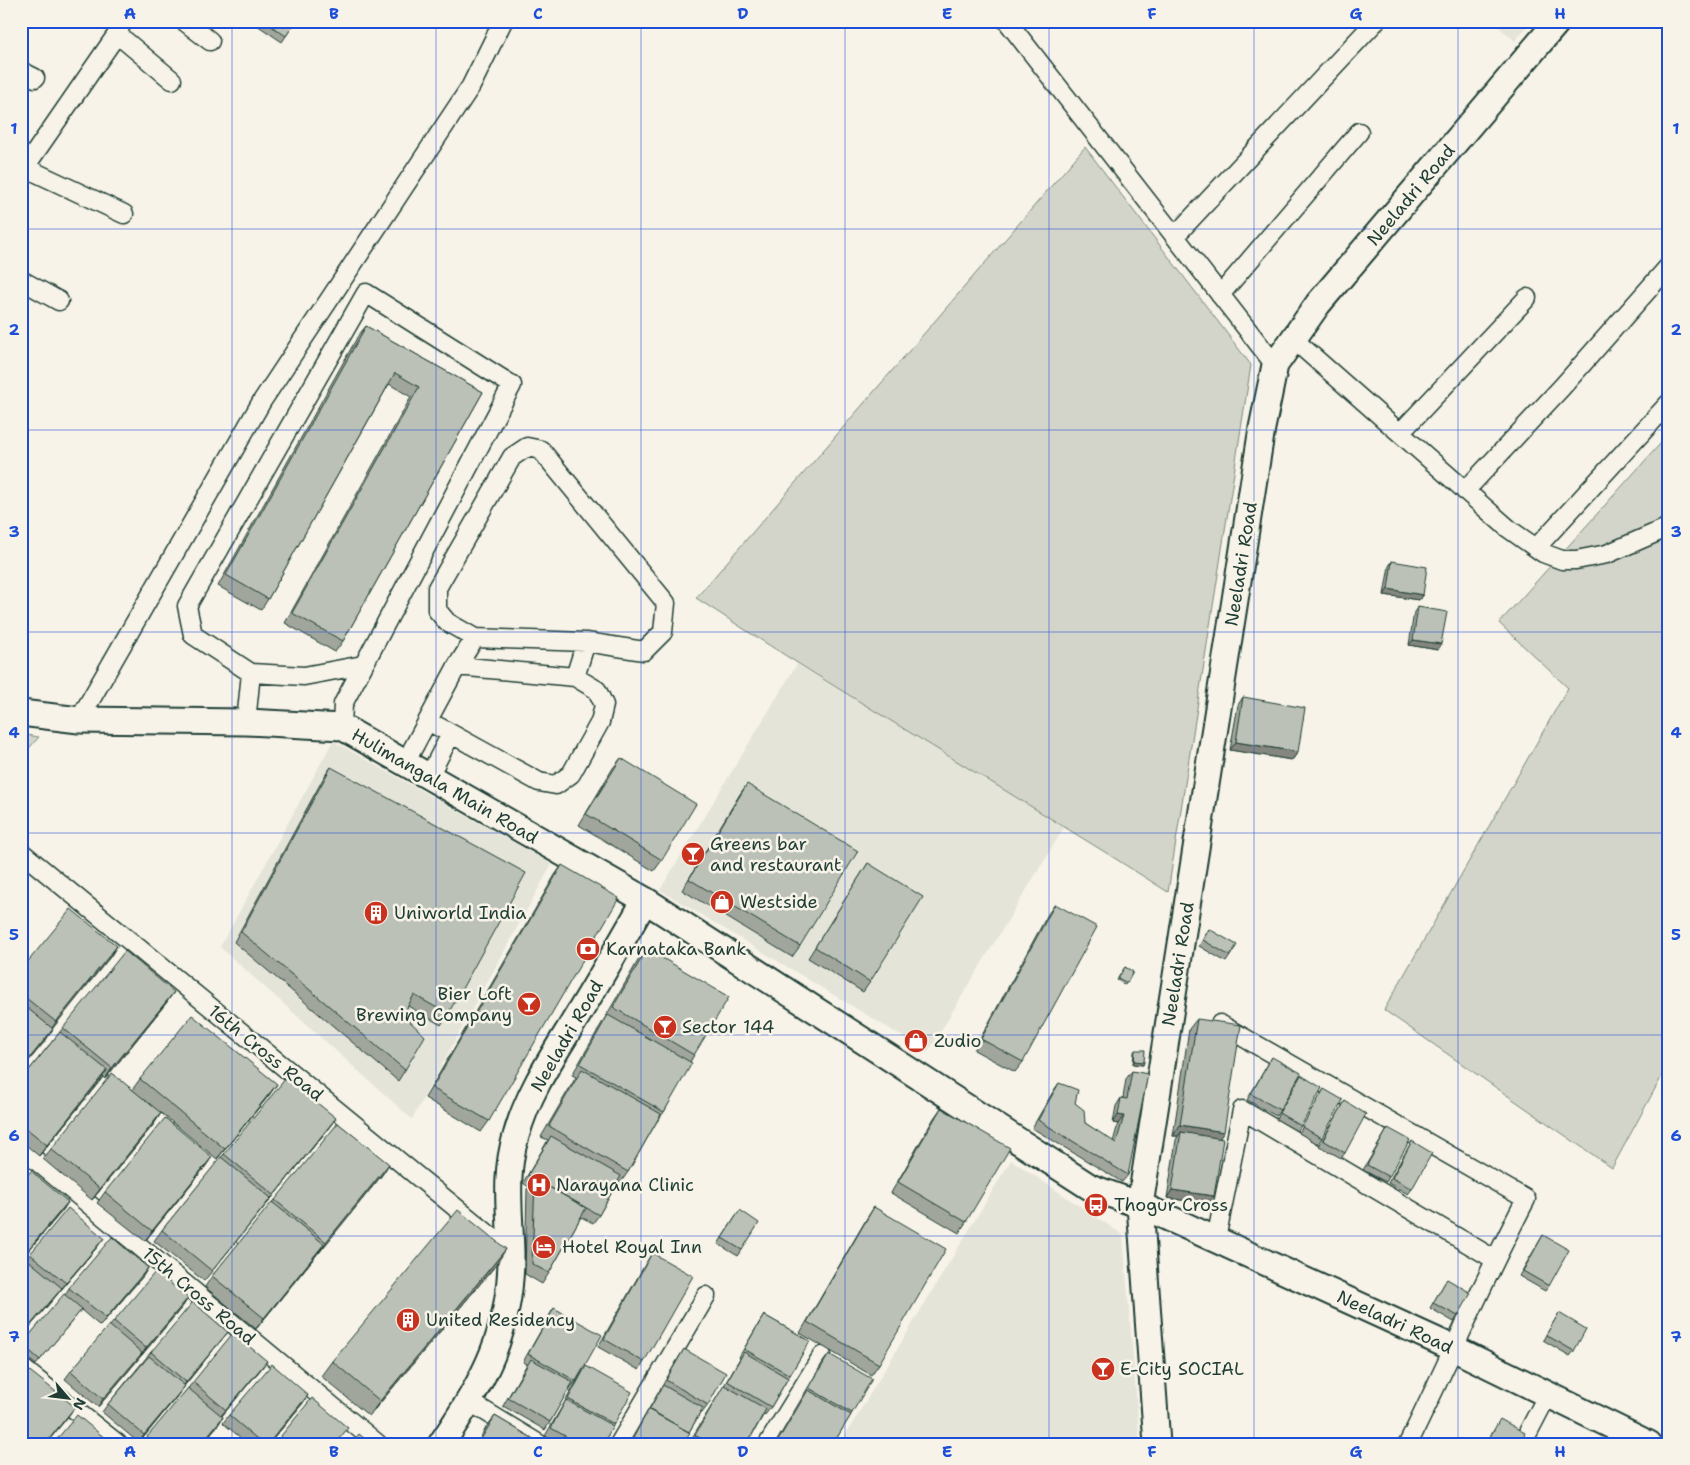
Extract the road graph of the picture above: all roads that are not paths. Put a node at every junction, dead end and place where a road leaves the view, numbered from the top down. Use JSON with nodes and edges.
{"nodes":[{"id":1,"x":184,"y":21,"type":"edge"},
{"id":2,"x":503,"y":21,"type":"edge"},
{"id":3,"x":1007,"y":21,"type":"edge"},
{"id":4,"x":1376,"y":21,"type":"edge"},
{"id":5,"x":1558,"y":21,"type":"edge"},
{"id":6,"x":120,"y":28,"type":"edge"},
{"id":7,"x":210,"y":41,"type":"dead end"},
{"id":8,"x":172,"y":80,"type":"dead end"},
{"id":9,"x":1359,"y":132,"type":"dead end"},
{"id":10,"x":23,"y":170,"type":"edge"},
{"id":11,"x":124,"y":214,"type":"dead end"},
{"id":12,"x":1175,"y":236,"type":"junction"},
{"id":13,"x":1669,"y":266,"type":"edge"},
{"id":14,"x":21,"y":280,"type":"edge"},
{"id":15,"x":1220,"y":294,"type":"junction"},
{"id":16,"x":1527,"y":298,"type":"dead end"},
{"id":17,"x":59,"y":301,"type":"dead end"},
{"id":18,"x":1293,"y":339,"type":"junction"},
{"id":19,"x":1275,"y":365,"type":"junction"},
{"id":20,"x":1669,"y":402,"type":"edge"},
{"id":21,"x":1401,"y":432,"type":"junction"},
{"id":22,"x":1465,"y":490,"type":"junction"},
{"id":23,"x":1669,"y":528,"type":"edge"},
{"id":24,"x":1536,"y":548,"type":"junction"},
{"id":25,"x":475,"y":638,"type":"junction"},
{"id":26,"x":586,"y":642,"type":"junction"},
{"id":27,"x":363,"y":666,"type":"junction"},
{"id":28,"x":457,"y":666,"type":"junction"},
{"id":29,"x":251,"y":673,"type":"junction"},
{"id":30,"x":575,"y":677,"type":"junction"},
{"id":31,"x":21,"y":713,"type":"edge"},
{"id":32,"x":79,"y":720,"type":"junction"},
{"id":33,"x":428,"y":721,"type":"junction"},
{"id":34,"x":246,"y":722,"type":"junction"},
{"id":35,"x":342,"y":727,"type":"junction"},
{"id":36,"x":451,"y":734,"type":"junction"},
{"id":37,"x":405,"y":763,"type":"junction"},
{"id":38,"x":429,"y":776,"type":"junction"},
{"id":39,"x":21,"y":852,"type":"edge"},
{"id":40,"x":645,"y":900,"type":"junction"},
{"id":41,"x":1217,"y":1022,"type":"edge"},
{"id":42,"x":21,"y":1148,"type":"edge"},
{"id":43,"x":1140,"y":1205,"type":"junction"},
{"id":44,"x":1216,"y":1240,"type":"junction"},
{"id":45,"x":511,"y":1253,"type":"junction"},
{"id":46,"x":1494,"y":1259,"type":"junction"},
{"id":47,"x":706,"y":1296,"type":"dead end"},
{"id":48,"x":1455,"y":1349,"type":"junction"},
{"id":49,"x":822,"y":1356,"type":"dead end"},
{"id":50,"x":21,"y":1367,"type":"edge"},
{"id":51,"x":1548,"y":1394,"type":"junction"},
{"id":52,"x":470,"y":1402,"type":"junction"},
{"id":53,"x":118,"y":1444,"type":"edge"},
{"id":54,"x":378,"y":1444,"type":"edge"},
{"id":55,"x":441,"y":1444,"type":"edge"},
{"id":56,"x":539,"y":1444,"type":"edge"},
{"id":57,"x":619,"y":1444,"type":"edge"},
{"id":58,"x":768,"y":1444,"type":"edge"},
{"id":59,"x":1157,"y":1444,"type":"edge"},
{"id":60,"x":1408,"y":1444,"type":"edge"},
{"id":61,"x":1522,"y":1444,"type":"edge"},
{"id":62,"x":1649,"y":1444,"type":"edge"}],
"edges":[{"from":1,"to":7,"type":"street"},
{"from":2,"to":32,"type":"street"},
{"from":3,"to":12,"type":"street"},
{"from":4,"to":12,"type":"street"},
{"from":5,"to":18,"type":"main road","name":"Neeladri Road"},
{"from":6,"to":8,"type":"street"},
{"from":6,"to":10,"type":"street"},
{"from":9,"to":15,"type":"street"},
{"from":10,"to":11,"type":"street"},
{"from":12,"to":15,"type":"street"},
{"from":13,"to":22,"type":"street"},
{"from":14,"to":17,"type":"street"},
{"from":15,"to":19,"type":"street"},
{"from":16,"to":21,"type":"street"},
{"from":18,"to":19,"type":"main road","name":"Neeladri Road"},
{"from":18,"to":21,"type":"street"},
{"from":19,"to":43,"type":"main road","name":"Neeladri Road"},
{"from":20,"to":24,"type":"street"},
{"from":21,"to":22,"type":"street"},
{"from":22,"to":24,"type":"street"},
{"from":23,"to":24,"type":"street"},
{"from":25,"to":26,"type":"street"},
{"from":25,"to":26,"type":"street"},
{"from":25,"to":28,"type":"street"},
{"from":26,"to":30,"type":"street"},
{"from":27,"to":29,"type":"street"},
{"from":27,"to":29,"type":"street"},
{"from":27,"to":35,"type":"street"},
{"from":28,"to":30,"type":"street"},
{"from":28,"to":33,"type":"street"},
{"from":29,"to":34,"type":"street"},
{"from":30,"to":36,"type":"street"},
{"from":31,"to":32,"type":"main road","name":"Hulimangala Main Road"},
{"from":32,"to":34,"type":"main road","name":"Hulimangala Main Road"},
{"from":33,"to":36,"type":"street"},
{"from":33,"to":37,"type":"street"},
{"from":34,"to":35,"type":"main road","name":"Hulimangala Main Road"},
{"from":35,"to":37,"type":"main road","name":"Hulimangala Main Road"},
{"from":36,"to":38,"type":"street"},
{"from":37,"to":38,"type":"main road","name":"Hulimangala Main Road"},
{"from":38,"to":40,"type":"main road","name":"Hulimangala Main Road"},
{"from":39,"to":45,"type":"street","name":"16th Cross Road"},
{"from":40,"to":43,"type":"main road","name":"Neeladri Road"},
{"from":40,"to":45,"type":"main road","name":"Neeladri Road"},
{"from":41,"to":46,"type":"street"},
{"from":42,"to":54,"type":"street","name":"15th Cross Road"},
{"from":43,"to":44,"type":"main road","name":"Neeladri Road"},
{"from":43,"to":59,"type":"main road"},
{"from":44,"to":46,"type":"street"},
{"from":44,"to":48,"type":"main road","name":"Neeladri Road"},
{"from":45,"to":52,"type":"main road","name":"Neeladri Road"},
{"from":46,"to":48,"type":"street"},
{"from":47,"to":57,"type":"street"},
{"from":48,"to":51,"type":"main road","name":"Neeladri Road"},
{"from":48,"to":60,"type":"street"},
{"from":49,"to":58,"type":"street"},
{"from":50,"to":53,"type":"street"},
{"from":51,"to":61,"type":"street"},
{"from":51,"to":62,"type":"main road","name":"Neeladri Road"},
{"from":52,"to":55,"type":"main road","name":"Neeladri Road"},
{"from":52,"to":56,"type":"street"}]}
